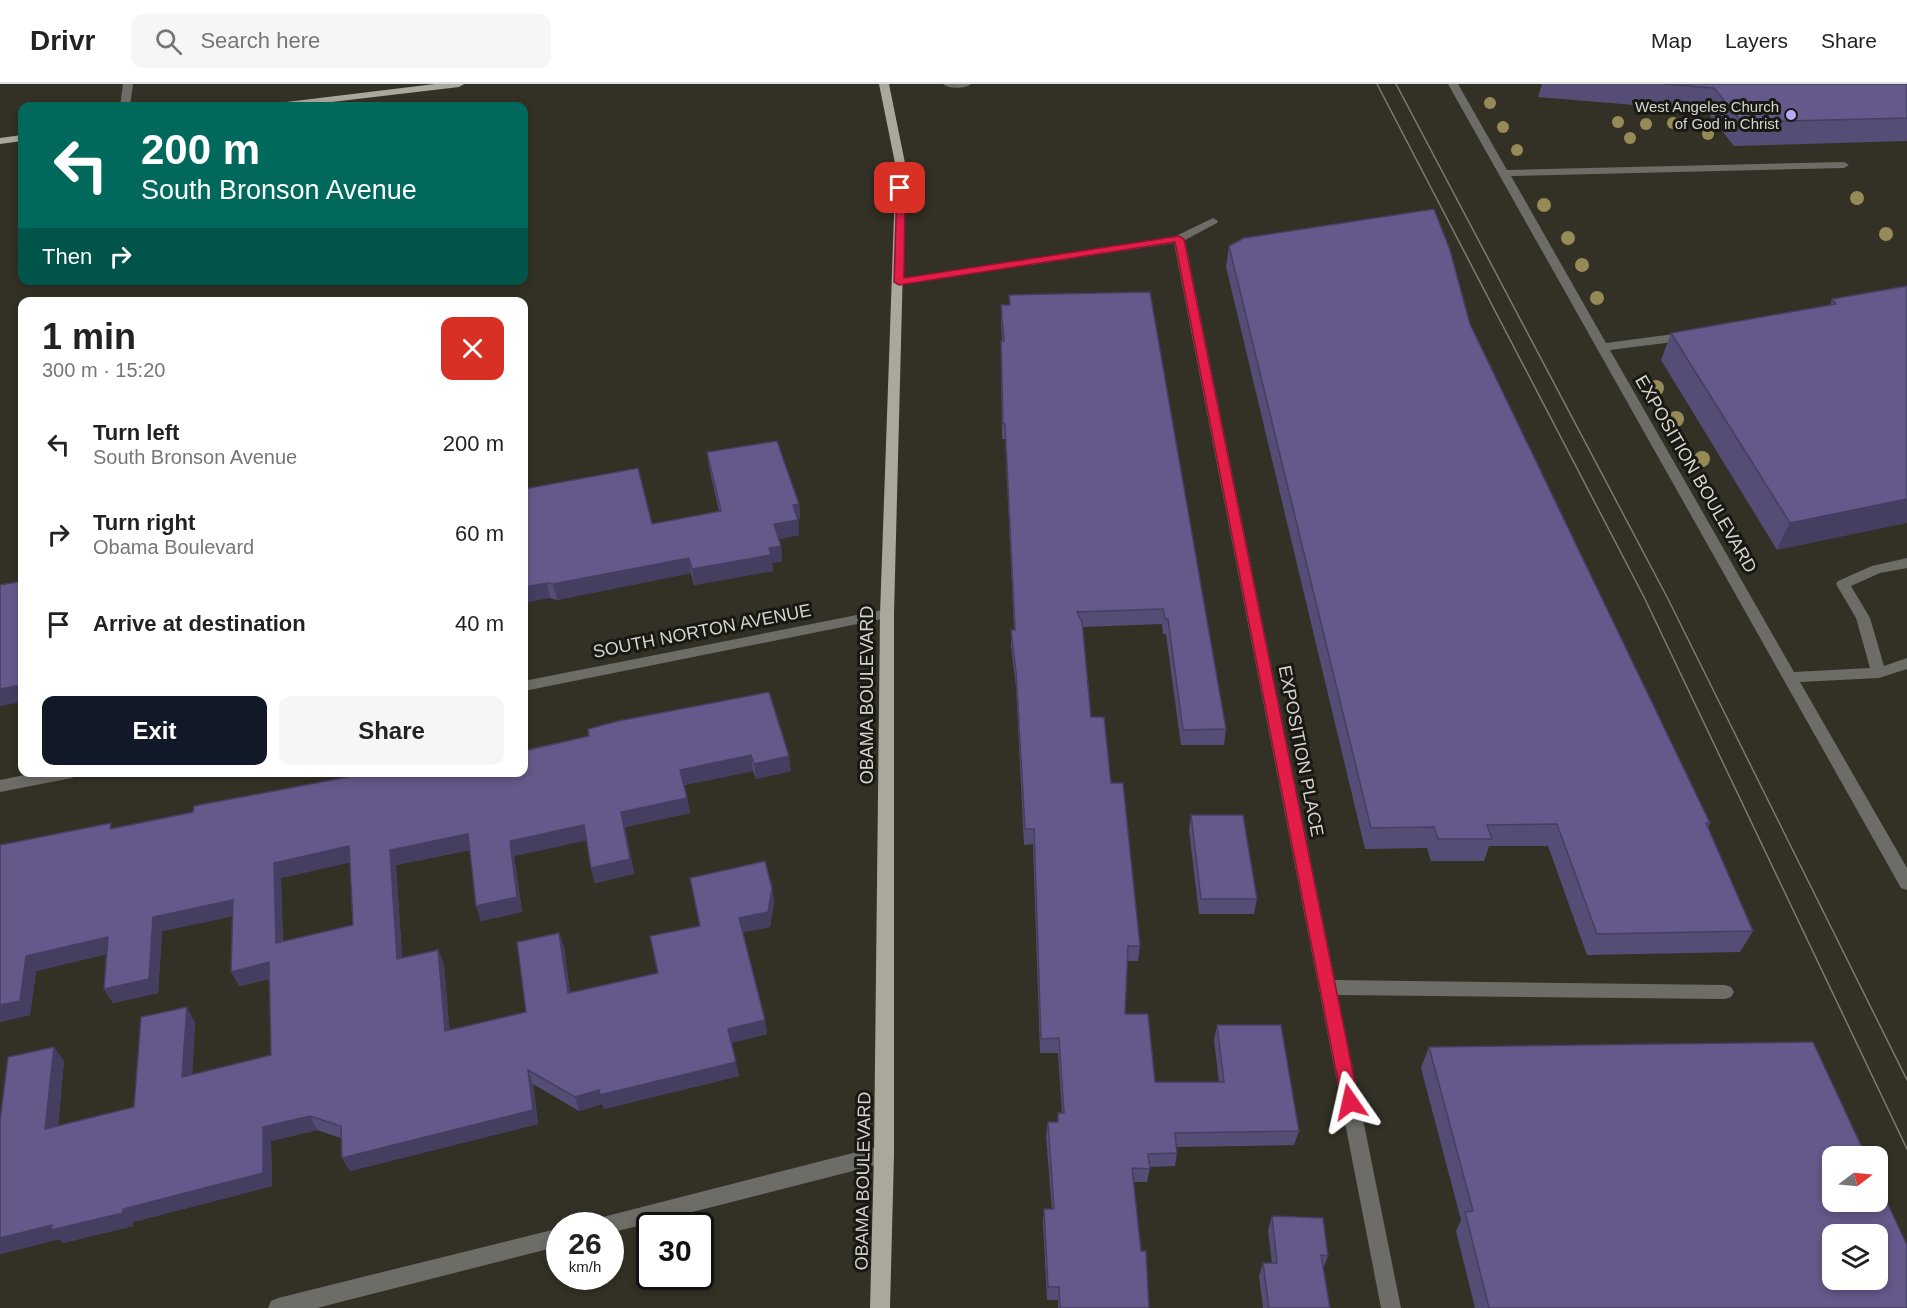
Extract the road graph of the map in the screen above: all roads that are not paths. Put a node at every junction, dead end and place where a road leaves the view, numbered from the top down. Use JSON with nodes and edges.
{"nodes":[{"id":1,"x":128,"y":84,"type":"edge"},
{"id":2,"x":459,"y":84,"type":"edge"},
{"id":3,"x":884,"y":84,"type":"edge"},
{"id":4,"x":948,"y":84,"type":"edge"},
{"id":5,"x":966,"y":84,"type":"edge"},
{"id":6,"x":1453,"y":84,"type":"edge"},
{"id":7,"x":126,"y":102,"type":"edge"},
{"id":8,"x":311,"y":102,"type":"edge"},
{"id":9,"x":18,"y":139,"type":"edge"},
{"id":10,"x":0,"y":141,"type":"edge"},
{"id":11,"x":1844,"y":165,"type":"dead end"},
{"id":12,"x":1504,"y":173,"type":"junction"},
{"id":13,"x":1213,"y":221,"type":"dead end"},
{"id":14,"x":1179,"y":239,"type":"junction"},
{"id":15,"x":899,"y":282,"type":"junction"},
{"id":16,"x":1707,"y":334,"type":"edge"},
{"id":17,"x":1603,"y":347,"type":"junction"},
{"id":18,"x":1907,"y":563,"type":"edge"},
{"id":19,"x":887,"y":614,"type":"junction"},
{"id":20,"x":1907,"y":663,"type":"edge"},
{"id":21,"x":1879,"y":673,"type":"junction"},
{"id":22,"x":1790,"y":677,"type":"junction"},
{"id":23,"x":528,"y":685,"type":"edge"},
{"id":24,"x":46,"y":777,"type":"edge"},
{"id":25,"x":0,"y":786,"type":"edge"},
{"id":26,"x":1907,"y":883,"type":"edge"},
{"id":27,"x":1328,"y":987,"type":"junction"},
{"id":28,"x":1725,"y":992,"type":"dead end"},
{"id":29,"x":884,"y":1154,"type":"junction"},
{"id":30,"x":624,"y":1221,"type":"edge"},
{"id":31,"x":546,"y":1240,"type":"edge"},
{"id":32,"x":278,"y":1308,"type":"edge"},
{"id":33,"x":880,"y":1308,"type":"edge"},
{"id":34,"x":1391,"y":1308,"type":"edge"}],
"edges":[{"from":1,"to":7,"type":"street"},
{"from":2,"to":8,"type":"main road"},
{"from":3,"to":15,"type":"main road","name":"OBAMA BOULEVARD"},
{"from":4,"to":5,"type":"street"},
{"from":6,"to":12,"type":"street","name":"EXPOSITION BOULEVARD"},
{"from":9,"to":10,"type":"main road"},
{"from":11,"to":12,"type":"street"},
{"from":12,"to":17,"type":"street","name":"EXPOSITION BOULEVARD"},
{"from":13,"to":14,"type":"street"},
{"from":14,"to":15,"type":"street"},
{"from":14,"to":27,"type":"street","name":"EXPOSITION PLACE"},
{"from":15,"to":19,"type":"main road","name":"OBAMA BOULEVARD"},
{"from":16,"to":17,"type":"street"},
{"from":17,"to":22,"type":"street","name":"EXPOSITION BOULEVARD"},
{"from":18,"to":21,"type":"street"},
{"from":19,"to":23,"type":"street","name":"SOUTH NORTON AVENUE"},
{"from":19,"to":29,"type":"main road","name":"OBAMA BOULEVARD"},
{"from":20,"to":21,"type":"street"},
{"from":21,"to":22,"type":"street"},
{"from":22,"to":26,"type":"street","name":"EXPOSITION BOULEVARD"},
{"from":24,"to":25,"type":"street"},
{"from":27,"to":28,"type":"street"},
{"from":27,"to":34,"type":"street","name":"EXPOSITION PLACE"},
{"from":29,"to":30,"type":"street"},
{"from":29,"to":33,"type":"main road","name":"OBAMA BOULEVARD"},
{"from":31,"to":32,"type":"street"}]}
